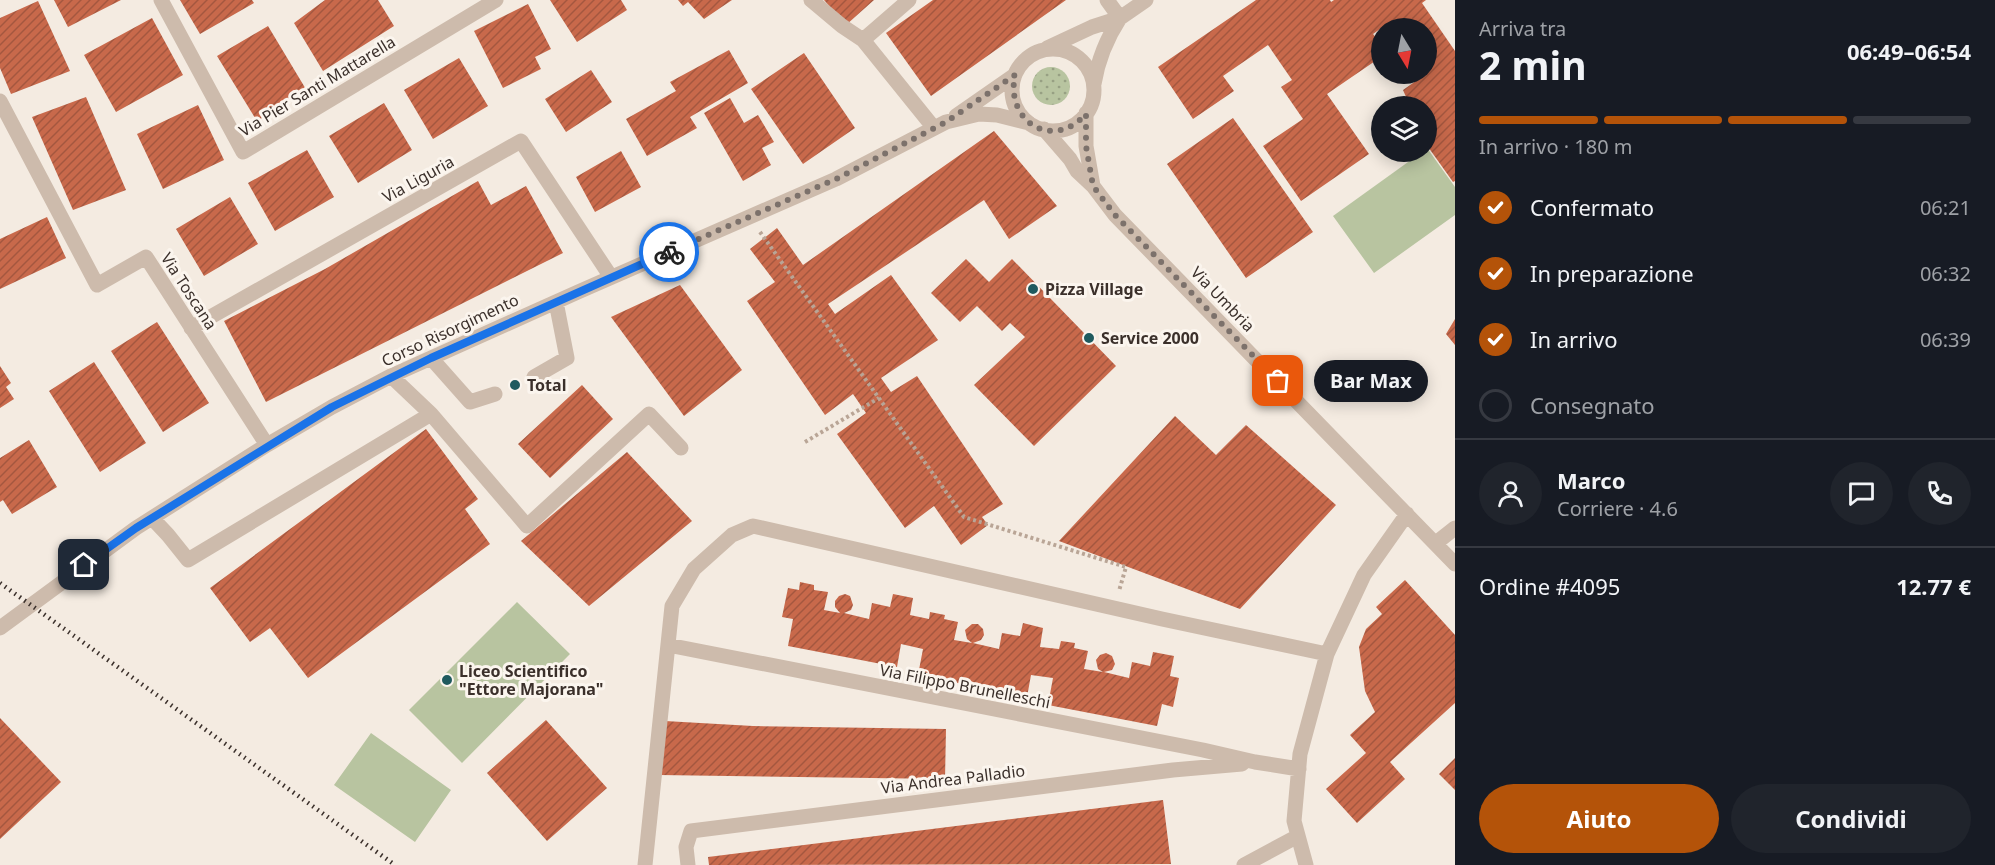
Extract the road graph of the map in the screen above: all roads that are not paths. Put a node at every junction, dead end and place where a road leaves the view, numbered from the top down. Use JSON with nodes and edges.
{"nodes":[{"id":1,"x":161,"y":0,"type":"edge"},
{"id":2,"x":496,"y":0,"type":"edge"},
{"id":3,"x":811,"y":0,"type":"edge"},
{"id":4,"x":909,"y":0,"type":"edge"},
{"id":5,"x":1107,"y":0,"type":"edge"},
{"id":6,"x":1146,"y":0,"type":"edge"},
{"id":7,"x":1120,"y":18,"type":"junction"},
{"id":8,"x":863,"y":40,"type":"junction"},
{"id":9,"x":1043,"y":50,"type":"junction"},
{"id":10,"x":1015,"y":75,"type":"junction"},
{"id":11,"x":1094,"y":84,"type":"junction"},
{"id":12,"x":0,"y":101,"type":"edge"},
{"id":13,"x":1086,"y":114,"type":"junction"},
{"id":14,"x":1029,"y":123,"type":"junction"},
{"id":15,"x":940,"y":125,"type":"junction"},
{"id":16,"x":1044,"y":129,"type":"junction"},
{"id":17,"x":1093,"y":186,"type":"junction"},
{"id":18,"x":611,"y":277,"type":"junction"},
{"id":19,"x":556,"y":302,"type":"junction"},
{"id":20,"x":191,"y":328,"type":"junction"},
{"id":21,"x":431,"y":358,"type":"junction"},
{"id":22,"x":391,"y":376,"type":"junction"},
{"id":23,"x":534,"y":376,"type":"dead end"},
{"id":24,"x":495,"y":394,"type":"dead end"},
{"id":25,"x":431,"y":414,"type":"junction"},
{"id":26,"x":267,"y":446,"type":"junction"},
{"id":27,"x":681,"y":448,"type":"dead end"},
{"id":28,"x":1407,"y":514,"type":"junction"},
{"id":29,"x":152,"y":518,"type":"junction"},
{"id":30,"x":1455,"y":528,"type":"edge"},
{"id":31,"x":1436,"y":543,"type":"junction"},
{"id":32,"x":1455,"y":564,"type":"edge"},
{"id":33,"x":0,"y":628,"type":"edge"},
{"id":34,"x":668,"y":645,"type":"junction"},
{"id":35,"x":1327,"y":654,"type":"junction"},
{"id":36,"x":1255,"y":762,"type":"junction"},
{"id":37,"x":1299,"y":769,"type":"junction"},
{"id":38,"x":1298,"y":836,"type":"junction"},
{"id":39,"x":645,"y":865,"type":"edge"},
{"id":40,"x":688,"y":865,"type":"edge"},
{"id":41,"x":1244,"y":865,"type":"edge"},
{"id":42,"x":1306,"y":865,"type":"edge"}],
"edges":[{"from":1,"to":2,"type":"street","name":"Via Pier Santi Mattarella"},
{"from":3,"to":8,"type":"street"},
{"from":4,"to":8,"type":"street"},
{"from":5,"to":7,"type":"street"},
{"from":6,"to":7,"type":"street"},
{"from":7,"to":9,"type":"street"},
{"from":7,"to":11,"type":"street"},
{"from":8,"to":15,"type":"street"},
{"from":9,"to":10,"type":"street"},
{"from":9,"to":11,"type":"street"},
{"from":10,"to":14,"type":"street"},
{"from":10,"to":15,"type":"street","name":"Corso Risorgimento"},
{"from":11,"to":13,"type":"street"},
{"from":12,"to":20,"type":"street","name":"Via Toscana"},
{"from":13,"to":16,"type":"street"},
{"from":13,"to":17,"type":"street","name":"Via Umbria"},
{"from":14,"to":15,"type":"street","name":"Corso Risorgimento"},
{"from":14,"to":16,"type":"street"},
{"from":15,"to":18,"type":"street","name":"Corso Risorgimento"},
{"from":16,"to":17,"type":"street","name":"Via Umbria"},
{"from":17,"to":28,"type":"street","name":"Via Umbria"},
{"from":18,"to":19,"type":"street","name":"Corso Risorgimento"},
{"from":18,"to":20,"type":"street","name":"Via Liguria"},
{"from":19,"to":21,"type":"street","name":"Corso Risorgimento"},
{"from":19,"to":23,"type":"street"},
{"from":20,"to":26,"type":"street","name":"Via Toscana"},
{"from":21,"to":22,"type":"street","name":"Corso Risorgimento"},
{"from":21,"to":24,"type":"street"},
{"from":22,"to":25,"type":"street"},
{"from":22,"to":26,"type":"street","name":"Corso Risorgimento"},
{"from":25,"to":27,"type":"street"},
{"from":25,"to":29,"type":"street"},
{"from":26,"to":29,"type":"street","name":"Corso Risorgimento"},
{"from":28,"to":31,"type":"street","name":"Via Umbria"},
{"from":28,"to":35,"type":"street"},
{"from":29,"to":33,"type":"street","name":"Corso Risorgimento"},
{"from":30,"to":31,"type":"street"},
{"from":31,"to":32,"type":"street","name":"Via Umbria"},
{"from":34,"to":35,"type":"street"},
{"from":34,"to":36,"type":"street","name":"Via Filippo Brunelleschi"},
{"from":34,"to":39,"type":"street"},
{"from":35,"to":37,"type":"street"},
{"from":36,"to":37,"type":"street"},
{"from":36,"to":40,"type":"street","name":"Via Andrea Palladio"},
{"from":37,"to":38,"type":"street"},
{"from":38,"to":41,"type":"street"},
{"from":38,"to":42,"type":"street"}]}
